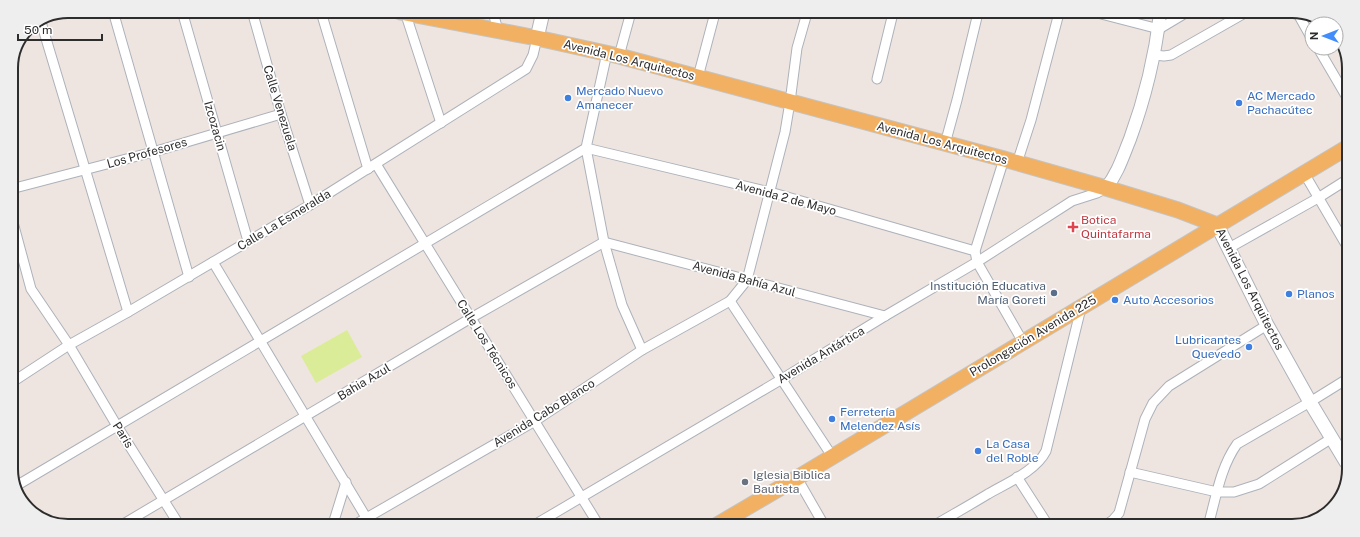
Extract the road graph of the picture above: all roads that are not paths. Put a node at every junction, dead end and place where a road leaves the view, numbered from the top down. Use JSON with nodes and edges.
{"nodes":[{"id":1,"x":115,"y":18,"type":"edge"},
{"id":2,"x":184,"y":18,"type":"edge"},
{"id":3,"x":254,"y":18,"type":"edge"},
{"id":4,"x":323,"y":18,"type":"edge"},
{"id":5,"x":405,"y":18,"type":"edge"},
{"id":6,"x":433,"y":18,"type":"edge"},
{"id":7,"x":495,"y":18,"type":"edge"},
{"id":8,"x":542,"y":18,"type":"edge"},
{"id":9,"x":628,"y":18,"type":"edge"},
{"id":10,"x":715,"y":18,"type":"edge"},
{"id":11,"x":806,"y":18,"type":"edge"},
{"id":12,"x":891,"y":18,"type":"edge"},
{"id":13,"x":977,"y":18,"type":"edge"},
{"id":14,"x":1058,"y":18,"type":"edge"},
{"id":15,"x":1116,"y":18,"type":"edge"},
{"id":16,"x":1159,"y":18,"type":"edge"},
{"id":17,"x":1177,"y":18,"type":"edge"},
{"id":18,"x":1236,"y":18,"type":"edge"},
{"id":19,"x":42,"y":25,"type":"edge"},
{"id":20,"x":1158,"y":29,"type":"junction"},
{"id":21,"x":498,"y":31,"type":"junction"},
{"id":22,"x":537,"y":38,"type":"junction"},
{"id":23,"x":613,"y":54,"type":"junction"},
{"id":24,"x":1154,"y":55,"type":"junction"},
{"id":25,"x":1323,"y":56,"type":"edge"},
{"id":26,"x":698,"y":77,"type":"junction"},
{"id":27,"x":878,"y":79,"type":"dead end"},
{"id":28,"x":1342,"y":89,"type":"edge"},
{"id":29,"x":790,"y":102,"type":"junction"},
{"id":30,"x":281,"y":114,"type":"junction"},
{"id":31,"x":441,"y":123,"type":"junction"},
{"id":32,"x":217,"y":133,"type":"junction"},
{"id":33,"x":945,"y":144,"type":"junction"},
{"id":34,"x":586,"y":148,"type":"junction"},
{"id":35,"x":1342,"y":151,"type":"edge"},
{"id":36,"x":153,"y":152,"type":"junction"},
{"id":37,"x":1010,"y":161,"type":"junction"},
{"id":38,"x":372,"y":166,"type":"junction"},
{"id":39,"x":86,"y":170,"type":"junction"},
{"id":40,"x":1304,"y":173,"type":"junction"},
{"id":41,"x":1342,"y":183,"type":"edge"},
{"id":42,"x":18,"y":187,"type":"edge"},
{"id":43,"x":1106,"y":188,"type":"junction"},
{"id":44,"x":770,"y":192,"type":"junction"},
{"id":45,"x":1318,"y":198,"type":"junction"},
{"id":46,"x":310,"y":205,"type":"junction"},
{"id":47,"x":1217,"y":225,"type":"junction"},
{"id":48,"x":1342,"y":238,"type":"edge"},
{"id":49,"x":18,"y":241,"type":"edge"},
{"id":50,"x":248,"y":241,"type":"junction"},
{"id":51,"x":604,"y":242,"type":"junction"},
{"id":52,"x":425,"y":244,"type":"junction"},
{"id":53,"x":1229,"y":248,"type":"junction"},
{"id":54,"x":974,"y":251,"type":"junction"},
{"id":55,"x":213,"y":262,"type":"junction"},
{"id":56,"x":977,"y":262,"type":"junction"},
{"id":57,"x":189,"y":277,"type":"junction"},
{"id":58,"x":747,"y":280,"type":"junction"},
{"id":59,"x":730,"y":301,"type":"junction"},
{"id":60,"x":1080,"y":308,"type":"junction"},
{"id":61,"x":128,"y":312,"type":"junction"},
{"id":62,"x":885,"y":316,"type":"junction"},
{"id":63,"x":471,"y":318,"type":"junction"},
{"id":64,"x":1267,"y":325,"type":"junction"},
{"id":65,"x":260,"y":342,"type":"junction"},
{"id":66,"x":1023,"y":342,"type":"junction"},
{"id":67,"x":70,"y":345,"type":"junction"},
{"id":68,"x":642,"y":350,"type":"junction"},
{"id":69,"x":18,"y":378,"type":"edge"},
{"id":70,"x":782,"y":379,"type":"junction"},
{"id":71,"x":1342,"y":381,"type":"edge"},
{"id":72,"x":1310,"y":402,"type":"junction"},
{"id":73,"x":306,"y":417,"type":"junction"},
{"id":74,"x":535,"y":421,"type":"junction"},
{"id":75,"x":117,"y":426,"type":"junction"},
{"id":76,"x":1332,"y":438,"type":"junction"},
{"id":77,"x":1342,"y":455,"type":"edge"},
{"id":78,"x":832,"y":456,"type":"junction"},
{"id":79,"x":1130,"y":472,"type":"junction"},
{"id":80,"x":1017,"y":477,"type":"junction"},
{"id":81,"x":797,"y":478,"type":"junction"},
{"id":82,"x":346,"y":482,"type":"junction"},
{"id":83,"x":20,"y":483,"type":"edge"},
{"id":84,"x":1217,"y":492,"type":"junction"},
{"id":85,"x":582,"y":497,"type":"junction"},
{"id":86,"x":164,"y":500,"type":"junction"},
{"id":87,"x":133,"y":519,"type":"edge"},
{"id":88,"x":176,"y":519,"type":"edge"},
{"id":89,"x":335,"y":519,"type":"edge"},
{"id":90,"x":367,"y":519,"type":"edge"},
{"id":91,"x":371,"y":519,"type":"edge"},
{"id":92,"x":545,"y":519,"type":"edge"},
{"id":93,"x":595,"y":519,"type":"edge"},
{"id":94,"x":727,"y":519,"type":"edge"},
{"id":95,"x":821,"y":519,"type":"edge"},
{"id":96,"x":944,"y":519,"type":"edge"},
{"id":97,"x":1044,"y":519,"type":"edge"},
{"id":98,"x":1114,"y":519,"type":"edge"},
{"id":99,"x":1210,"y":519,"type":"edge"}],
"edges":[{"from":1,"to":36,"type":"street"},
{"from":2,"to":32,"type":"street","name":"Izcozacin"},
{"from":3,"to":30,"type":"street","name":"Calle Venezuela"},
{"from":4,"to":38,"type":"street","name":"Calle Los Técnicos"},
{"from":5,"to":31,"type":"street"},
{"from":6,"to":21,"type":"main road","name":"Avenida Los Arquitectos"},
{"from":7,"to":21,"type":"street"},
{"from":8,"to":22,"type":"main road"},
{"from":9,"to":23,"type":"street"},
{"from":10,"to":26,"type":"street"},
{"from":11,"to":29,"type":"street"},
{"from":12,"to":27,"type":"street"},
{"from":13,"to":33,"type":"street"},
{"from":14,"to":37,"type":"street"},
{"from":15,"to":20,"type":"street"},
{"from":16,"to":20,"type":"street"},
{"from":17,"to":20,"type":"street"},
{"from":18,"to":24,"type":"street"},
{"from":19,"to":39,"type":"street"},
{"from":20,"to":24,"type":"street"},
{"from":21,"to":22,"type":"main road","name":"Avenida Los Arquitectos"},
{"from":22,"to":23,"type":"main road","name":"Avenida Los Arquitectos"},
{"from":22,"to":31,"type":"street","name":"Calle La Esmeralda"},
{"from":23,"to":26,"type":"main road","name":"Avenida Los Arquitectos"},
{"from":23,"to":34,"type":"street"},
{"from":24,"to":43,"type":"street"},
{"from":25,"to":28,"type":"street"},
{"from":26,"to":29,"type":"main road","name":"Avenida Los Arquitectos"},
{"from":29,"to":33,"type":"main road","name":"Avenida Los Arquitectos"},
{"from":29,"to":44,"type":"street"},
{"from":30,"to":32,"type":"street","name":"Los Profesores"},
{"from":30,"to":46,"type":"street","name":"Calle Venezuela"},
{"from":31,"to":38,"type":"street","name":"Calle La Esmeralda"},
{"from":32,"to":36,"type":"street","name":"Los Profesores"},
{"from":32,"to":50,"type":"street","name":"Izcozacin"},
{"from":33,"to":37,"type":"main road","name":"Avenida Los Arquitectos"},
{"from":34,"to":44,"type":"street","name":"Avenida 2 de Mayo"},
{"from":34,"to":51,"type":"street"},
{"from":34,"to":52,"type":"street"},
{"from":35,"to":40,"type":"main road","name":"Prolongación Avenida 225"},
{"from":36,"to":39,"type":"street","name":"Los Profesores"},
{"from":36,"to":57,"type":"street"},
{"from":37,"to":43,"type":"main road","name":"Avenida Los Arquitectos"},
{"from":37,"to":54,"type":"street"},
{"from":38,"to":46,"type":"street","name":"Calle La Esmeralda"},
{"from":38,"to":52,"type":"street","name":"Calle Los Técnicos"},
{"from":39,"to":42,"type":"street","name":"Los Profesores"},
{"from":39,"to":61,"type":"street"},
{"from":40,"to":45,"type":"street"},
{"from":40,"to":47,"type":"main road","name":"Prolongación Avenida 225"},
{"from":41,"to":45,"type":"street"},
{"from":43,"to":47,"type":"main road","name":"Avenida Los Arquitectos"},
{"from":43,"to":56,"type":"street","name":"Avenida Antártica"},
{"from":44,"to":54,"type":"street","name":"Avenida 2 de Mayo"},
{"from":44,"to":58,"type":"street"},
{"from":45,"to":48,"type":"street"},
{"from":45,"to":53,"type":"street"},
{"from":46,"to":50,"type":"street","name":"Calle La Esmeralda"},
{"from":47,"to":53,"type":"main road","name":"Avenida Los Arquitectos"},
{"from":47,"to":60,"type":"main road","name":"Prolongación Avenida 225"},
{"from":49,"to":67,"type":"street","name":"París"},
{"from":50,"to":55,"type":"street","name":"Calle La Esmeralda"},
{"from":51,"to":58,"type":"street","name":"Avenida Bahía Azul"},
{"from":51,"to":63,"type":"street","name":"Bahia Azul"},
{"from":51,"to":68,"type":"street"},
{"from":52,"to":63,"type":"street","name":"Calle Los Técnicos"},
{"from":52,"to":65,"type":"street"},
{"from":53,"to":64,"type":"main road","name":"Avenida Los Arquitectos"},
{"from":54,"to":56,"type":"street"},
{"from":55,"to":57,"type":"street","name":"Calle La Esmeralda"},
{"from":55,"to":65,"type":"street"},
{"from":56,"to":62,"type":"street","name":"Avenida Antártica"},
{"from":56,"to":66,"type":"street"},
{"from":57,"to":61,"type":"street","name":"Calle La Esmeralda"},
{"from":58,"to":59,"type":"street"},
{"from":58,"to":62,"type":"street","name":"Avenida Bahía Azul"},
{"from":59,"to":68,"type":"street","name":"Avenida Cabo Blanco"},
{"from":59,"to":70,"type":"street"},
{"from":60,"to":66,"type":"main road","name":"Prolongación Avenida 225"},
{"from":60,"to":80,"type":"street"},
{"from":61,"to":67,"type":"street","name":"Calle La Esmeralda"},
{"from":62,"to":70,"type":"street","name":"Avenida Antártica"},
{"from":63,"to":73,"type":"street","name":"Bahia Azul"},
{"from":63,"to":74,"type":"street","name":"Calle Los Técnicos"},
{"from":64,"to":72,"type":"main road","name":"Avenida Los Arquitectos"},
{"from":64,"to":79,"type":"street"},
{"from":65,"to":73,"type":"street"},
{"from":65,"to":75,"type":"street"},
{"from":66,"to":78,"type":"main road","name":"Prolongación Avenida 225"},
{"from":67,"to":69,"type":"street","name":"Calle La Esmeralda"},
{"from":67,"to":75,"type":"street","name":"París"},
{"from":68,"to":74,"type":"street","name":"Avenida Cabo Blanco"},
{"from":70,"to":78,"type":"street"},
{"from":70,"to":85,"type":"street","name":"Avenida Antártica"},
{"from":71,"to":72,"type":"street"},
{"from":72,"to":76,"type":"main road","name":"Avenida Los Arquitectos"},
{"from":72,"to":84,"type":"street"},
{"from":73,"to":82,"type":"street"},
{"from":73,"to":86,"type":"street","name":"Bahia Azul"},
{"from":74,"to":85,"type":"street","name":"Calle Los Técnicos"},
{"from":74,"to":91,"type":"street","name":"Avenida Cabo Blanco"},
{"from":75,"to":83,"type":"street"},
{"from":75,"to":86,"type":"street","name":"París"},
{"from":76,"to":77,"type":"main road","name":"Avenida Los Arquitectos"},
{"from":76,"to":84,"type":"street"},
{"from":78,"to":81,"type":"main road","name":"Prolongación Avenida 225"},
{"from":79,"to":84,"type":"street"},
{"from":79,"to":98,"type":"street"},
{"from":80,"to":96,"type":"street"},
{"from":80,"to":97,"type":"street"},
{"from":81,"to":94,"type":"main road","name":"Prolongación Avenida 225"},
{"from":81,"to":95,"type":"street"},
{"from":82,"to":89,"type":"street"},
{"from":82,"to":90,"type":"street"},
{"from":84,"to":99,"type":"street"},
{"from":85,"to":92,"type":"street","name":"Avenida Antártica"},
{"from":85,"to":93,"type":"street","name":"Calle Los Técnicos"},
{"from":86,"to":87,"type":"street","name":"Bahia Azul"},
{"from":86,"to":88,"type":"street","name":"París"}]}
